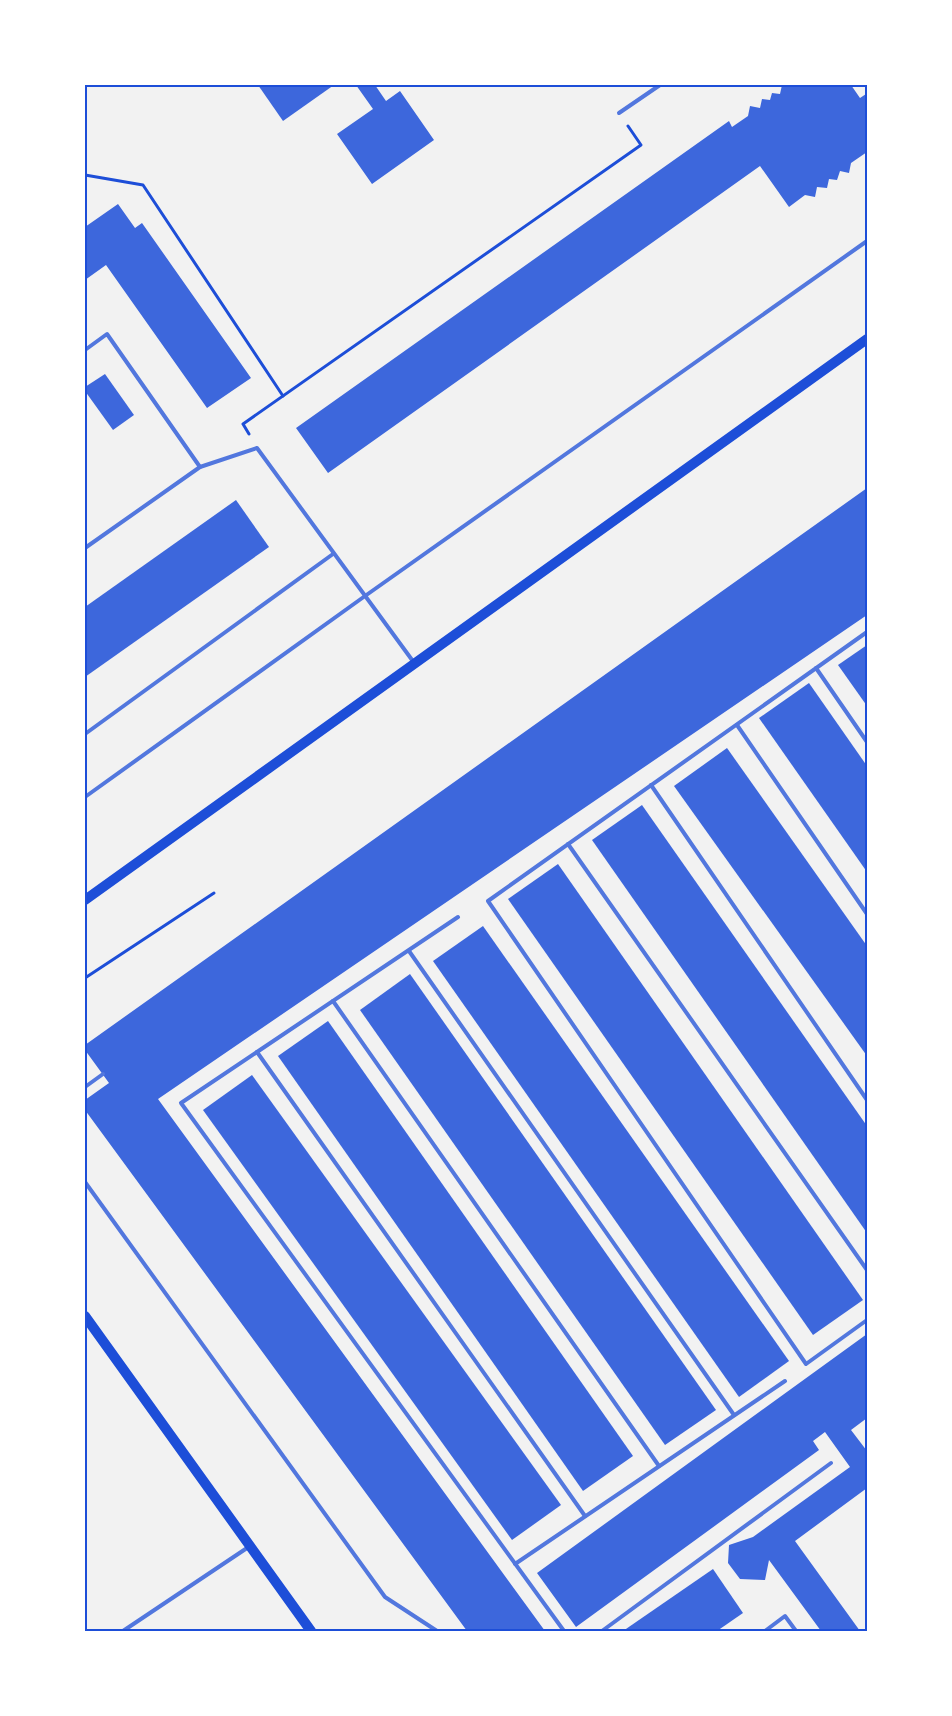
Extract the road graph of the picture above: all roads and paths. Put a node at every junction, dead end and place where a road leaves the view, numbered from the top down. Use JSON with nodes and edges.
{"nodes":[{"id":1,"x":660,"y":85,"type":"edge"},
{"id":2,"x":619,"y":113,"type":"joint"},
{"id":3,"x":85,"y":175,"type":"edge"},
{"id":4,"x":867,"y":241,"type":"edge"},
{"id":5,"x":866,"y":340,"type":"edge"},
{"id":6,"x":85,"y":350,"type":"edge"},
{"id":7,"x":284,"y":396,"type":"junction"},
{"id":8,"x":257,"y":448,"type":"junction"},
{"id":9,"x":200,"y":467,"type":"junction"},
{"id":10,"x":85,"y":548,"type":"edge"},
{"id":11,"x":333,"y":554,"type":"junction"},
{"id":12,"x":365,"y":596,"type":"junction"},
{"id":13,"x":867,"y":632,"type":"edge"},
{"id":14,"x":415,"y":664,"type":"junction"},
{"id":15,"x":816,"y":668,"type":"junction"},
{"id":16,"x":737,"y":725,"type":"junction"},
{"id":17,"x":85,"y":734,"type":"edge"},
{"id":18,"x":867,"y":742,"type":"edge"},
{"id":19,"x":651,"y":785,"type":"junction"},
{"id":20,"x":85,"y":797,"type":"edge"},
{"id":21,"x":568,"y":844,"type":"junction"},
{"id":22,"x":214,"y":893,"type":"dead end"},
{"id":23,"x":85,"y":900,"type":"edge"},
{"id":24,"x":867,"y":914,"type":"edge"},
{"id":25,"x":458,"y":917,"type":"dead end"},
{"id":26,"x":409,"y":950,"type":"junction"},
{"id":27,"x":85,"y":978,"type":"edge"},
{"id":28,"x":333,"y":1001,"type":"junction"},
{"id":29,"x":257,"y":1052,"type":"junction"},
{"id":30,"x":103,"y":1074,"type":"dead end"},
{"id":31,"x":85,"y":1087,"type":"edge"},
{"id":32,"x":867,"y":1100,"type":"edge"},
{"id":33,"x":85,"y":1182,"type":"edge"},
{"id":34,"x":867,"y":1270,"type":"edge"},
{"id":35,"x":85,"y":1316,"type":"edge"},
{"id":36,"x":867,"y":1320,"type":"edge"},
{"id":37,"x":786,"y":1381,"type":"dead end"},
{"id":38,"x":734,"y":1415,"type":"junction"},
{"id":39,"x":831,"y":1463,"type":"dead end"},
{"id":40,"x":659,"y":1466,"type":"junction"},
{"id":41,"x":585,"y":1516,"type":"junction"},
{"id":42,"x":251,"y":1546,"type":"junction"},
{"id":43,"x":515,"y":1564,"type":"junction"},
{"id":44,"x":123,"y":1631,"type":"edge"},
{"id":45,"x":311,"y":1631,"type":"edge"},
{"id":46,"x":437,"y":1631,"type":"edge"},
{"id":47,"x":564,"y":1631,"type":"edge"},
{"id":48,"x":602,"y":1631,"type":"edge"},
{"id":49,"x":764,"y":1631,"type":"edge"},
{"id":50,"x":796,"y":1631,"type":"edge"}],
"edges":[{"from":1,"to":2,"type":"lane"},
{"from":2,"to":7,"type":"path"},
{"from":3,"to":7,"type":"path"},
{"from":4,"to":12,"type":"lane"},
{"from":5,"to":14,"type":"main road"},
{"from":6,"to":9,"type":"lane"},
{"from":7,"to":8,"type":"path"},
{"from":8,"to":9,"type":"lane"},
{"from":8,"to":11,"type":"lane"},
{"from":9,"to":10,"type":"lane"},
{"from":11,"to":12,"type":"lane"},
{"from":11,"to":17,"type":"lane"},
{"from":12,"to":14,"type":"lane"},
{"from":12,"to":20,"type":"lane"},
{"from":13,"to":15,"type":"lane"},
{"from":14,"to":23,"type":"main road"},
{"from":15,"to":16,"type":"lane"},
{"from":15,"to":18,"type":"lane"},
{"from":16,"to":19,"type":"lane"},
{"from":16,"to":24,"type":"lane"},
{"from":19,"to":21,"type":"lane"},
{"from":19,"to":32,"type":"lane"},
{"from":21,"to":34,"type":"lane"},
{"from":21,"to":36,"type":"lane"},
{"from":22,"to":27,"type":"path"},
{"from":25,"to":26,"type":"lane"},
{"from":26,"to":28,"type":"lane"},
{"from":26,"to":38,"type":"lane"},
{"from":28,"to":29,"type":"lane"},
{"from":28,"to":40,"type":"lane"},
{"from":29,"to":41,"type":"lane"},
{"from":29,"to":43,"type":"lane"},
{"from":30,"to":31,"type":"lane"},
{"from":33,"to":46,"type":"lane"},
{"from":35,"to":42,"type":"main road"},
{"from":37,"to":38,"type":"lane"},
{"from":38,"to":40,"type":"lane"},
{"from":39,"to":48,"type":"lane"},
{"from":40,"to":41,"type":"lane"},
{"from":41,"to":43,"type":"lane"},
{"from":42,"to":44,"type":"lane"},
{"from":42,"to":45,"type":"main road"},
{"from":43,"to":47,"type":"lane"},
{"from":49,"to":50,"type":"lane"}]}
